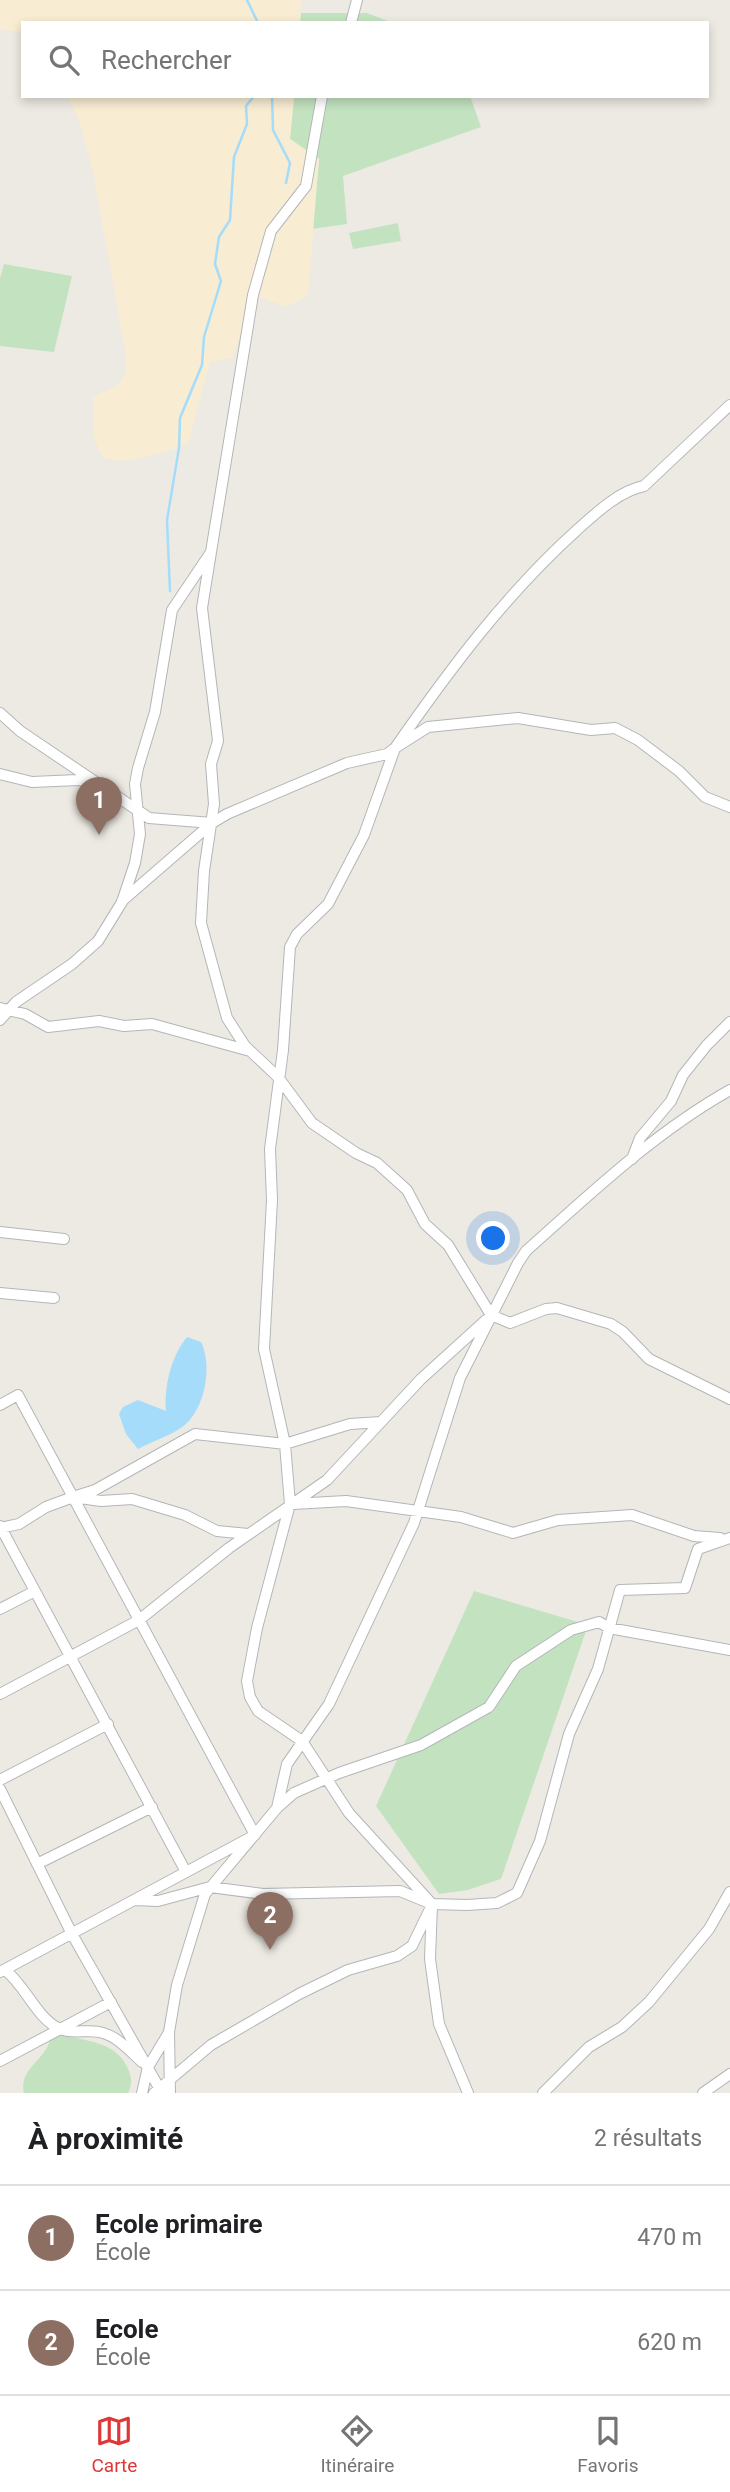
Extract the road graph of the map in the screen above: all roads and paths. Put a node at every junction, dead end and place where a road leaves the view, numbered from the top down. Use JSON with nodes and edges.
{"nodes":[{"id":1,"x":357,"y":0,"type":"edge"},
{"id":2,"x":352,"y":21,"type":"edge"},
{"id":3,"x":323,"y":98,"type":"edge"},
{"id":4,"x":730,"y":405,"type":"edge"},
{"id":5,"x":211,"y":552,"type":"junction"},
{"id":6,"x":0,"y":713,"type":"edge"},
{"id":7,"x":395,"y":748,"type":"junction"},
{"id":8,"x":0,"y":774,"type":"edge"},
{"id":9,"x":96,"y":783,"type":"junction"},
{"id":10,"x":730,"y":807,"type":"edge"},
{"id":11,"x":139,"y":809,"type":"junction"},
{"id":12,"x":212,"y":823,"type":"junction"},
{"id":13,"x":122,"y":902,"type":"junction"},
{"id":14,"x":5,"y":1008,"type":"edge"},
{"id":15,"x":0,"y":1020,"type":"edge"},
{"id":16,"x":730,"y":1022,"type":"edge"},
{"id":17,"x":250,"y":1051,"type":"junction"},
{"id":18,"x":278,"y":1077,"type":"junction"},
{"id":19,"x":730,"y":1090,"type":"edge"},
{"id":20,"x":632,"y":1160,"type":"junction"},
{"id":21,"x":0,"y":1232,"type":"edge"},
{"id":22,"x":64,"y":1239,"type":"dead end"},
{"id":23,"x":0,"y":1293,"type":"edge"},
{"id":24,"x":54,"y":1298,"type":"dead end"},
{"id":25,"x":491,"y":1315,"type":"junction"},
{"id":26,"x":730,"y":1399,"type":"edge"},
{"id":27,"x":0,"y":1405,"type":"edge"},
{"id":28,"x":381,"y":1422,"type":"junction"},
{"id":29,"x":285,"y":1444,"type":"junction"},
{"id":30,"x":73,"y":1497,"type":"junction"},
{"id":31,"x":290,"y":1504,"type":"junction"},
{"id":32,"x":418,"y":1511,"type":"junction"},
{"id":33,"x":0,"y":1527,"type":"edge"},
{"id":34,"x":248,"y":1534,"type":"junction"},
{"id":35,"x":728,"y":1537,"type":"edge"},
{"id":36,"x":35,"y":1591,"type":"junction"},
{"id":37,"x":0,"y":1609,"type":"edge"},
{"id":38,"x":139,"y":1619,"type":"junction"},
{"id":39,"x":609,"y":1628,"type":"junction"},
{"id":40,"x":730,"y":1650,"type":"edge"},
{"id":41,"x":71,"y":1656,"type":"junction"},
{"id":42,"x":0,"y":1694,"type":"edge"},
{"id":43,"x":108,"y":1724,"type":"junction"},
{"id":44,"x":302,"y":1741,"type":"junction"},
{"id":45,"x":326,"y":1779,"type":"junction"},
{"id":46,"x":0,"y":1780,"type":"edge"},
{"id":47,"x":0,"y":1789,"type":"edge"},
{"id":48,"x":152,"y":1807,"type":"junction"},
{"id":49,"x":277,"y":1808,"type":"junction"},
{"id":50,"x":255,"y":1835,"type":"junction"},
{"id":51,"x":37,"y":1864,"type":"junction"},
{"id":52,"x":187,"y":1872,"type":"junction"},
{"id":53,"x":210,"y":1887,"type":"junction"},
{"id":54,"x":730,"y":1892,"type":"edge"},
{"id":55,"x":135,"y":1900,"type":"junction"},
{"id":56,"x":432,"y":1904,"type":"junction"},
{"id":57,"x":72,"y":1934,"type":"junction"},
{"id":58,"x":1,"y":1972,"type":"edge"},
{"id":59,"x":111,"y":2002,"type":"junction"},
{"id":60,"x":60,"y":2029,"type":"junction"},
{"id":61,"x":169,"y":2032,"type":"junction"},
{"id":62,"x":0,"y":2061,"type":"edge"},
{"id":63,"x":148,"y":2067,"type":"junction"},
{"id":64,"x":730,"y":2074,"type":"edge"},
{"id":65,"x":163,"y":2090,"type":"edge"},
{"id":66,"x":142,"y":2093,"type":"edge"},
{"id":67,"x":468,"y":2093,"type":"edge"},
{"id":68,"x":543,"y":2093,"type":"edge"},
{"id":69,"x":703,"y":2093,"type":"edge"}],
"edges":[{"from":1,"to":2,"type":"street"},
{"from":3,"to":5,"type":"street"},
{"from":4,"to":7,"type":"street"},
{"from":5,"to":11,"type":"street"},
{"from":5,"to":12,"type":"street"},
{"from":6,"to":9,"type":"street"},
{"from":7,"to":10,"type":"street"},
{"from":7,"to":12,"type":"street"},
{"from":7,"to":18,"type":"street"},
{"from":8,"to":9,"type":"street"},
{"from":9,"to":11,"type":"street"},
{"from":11,"to":12,"type":"street"},
{"from":11,"to":13,"type":"street"},
{"from":12,"to":13,"type":"street"},
{"from":12,"to":17,"type":"street"},
{"from":13,"to":14,"type":"street"},
{"from":14,"to":15,"type":"street"},
{"from":14,"to":17,"type":"street"},
{"from":16,"to":20,"type":"street"},
{"from":17,"to":18,"type":"street"},
{"from":18,"to":25,"type":"street"},
{"from":18,"to":29,"type":"street"},
{"from":19,"to":20,"type":"street"},
{"from":20,"to":25,"type":"street"},
{"from":21,"to":22,"type":"street"},
{"from":23,"to":24,"type":"street"},
{"from":25,"to":26,"type":"street"},
{"from":25,"to":28,"type":"street"},
{"from":25,"to":32,"type":"street"},
{"from":27,"to":30,"type":"street"},
{"from":28,"to":29,"type":"street"},
{"from":28,"to":31,"type":"street"},
{"from":29,"to":30,"type":"street"},
{"from":29,"to":31,"type":"street"},
{"from":30,"to":33,"type":"street"},
{"from":30,"to":34,"type":"street"},
{"from":30,"to":38,"type":"street"},
{"from":31,"to":32,"type":"street"},
{"from":31,"to":34,"type":"street"},
{"from":31,"to":44,"type":"street"},
{"from":32,"to":35,"type":"street"},
{"from":32,"to":44,"type":"street"},
{"from":33,"to":36,"type":"street"},
{"from":34,"to":38,"type":"street"},
{"from":35,"to":39,"type":"street"},
{"from":36,"to":37,"type":"street"},
{"from":36,"to":41,"type":"street"},
{"from":38,"to":41,"type":"street"},
{"from":38,"to":50,"type":"street"},
{"from":39,"to":40,"type":"street"},
{"from":39,"to":45,"type":"street"},
{"from":39,"to":56,"type":"street"},
{"from":41,"to":42,"type":"street"},
{"from":41,"to":43,"type":"street"},
{"from":43,"to":46,"type":"street"},
{"from":43,"to":48,"type":"street"},
{"from":44,"to":45,"type":"street"},
{"from":44,"to":49,"type":"street"},
{"from":45,"to":49,"type":"street"},
{"from":45,"to":56,"type":"street"},
{"from":47,"to":51,"type":"street"},
{"from":48,"to":51,"type":"street"},
{"from":48,"to":52,"type":"street"},
{"from":49,"to":50,"type":"street"},
{"from":50,"to":52,"type":"street"},
{"from":50,"to":53,"type":"street"},
{"from":51,"to":57,"type":"street"},
{"from":52,"to":55,"type":"street"},
{"from":53,"to":55,"type":"street"},
{"from":53,"to":56,"type":"street"},
{"from":53,"to":61,"type":"street"},
{"from":54,"to":68,"type":"street"},
{"from":55,"to":57,"type":"street"},
{"from":56,"to":65,"type":"street"},
{"from":56,"to":67,"type":"street"},
{"from":57,"to":58,"type":"street"},
{"from":57,"to":59,"type":"street"},
{"from":58,"to":60,"type":"street"},
{"from":59,"to":60,"type":"street"},
{"from":59,"to":63,"type":"street"},
{"from":60,"to":62,"type":"street"},
{"from":60,"to":63,"type":"street"},
{"from":61,"to":63,"type":"street"},
{"from":61,"to":65,"type":"street"},
{"from":63,"to":65,"type":"street"},
{"from":63,"to":66,"type":"street"},
{"from":64,"to":69,"type":"street"}]}
